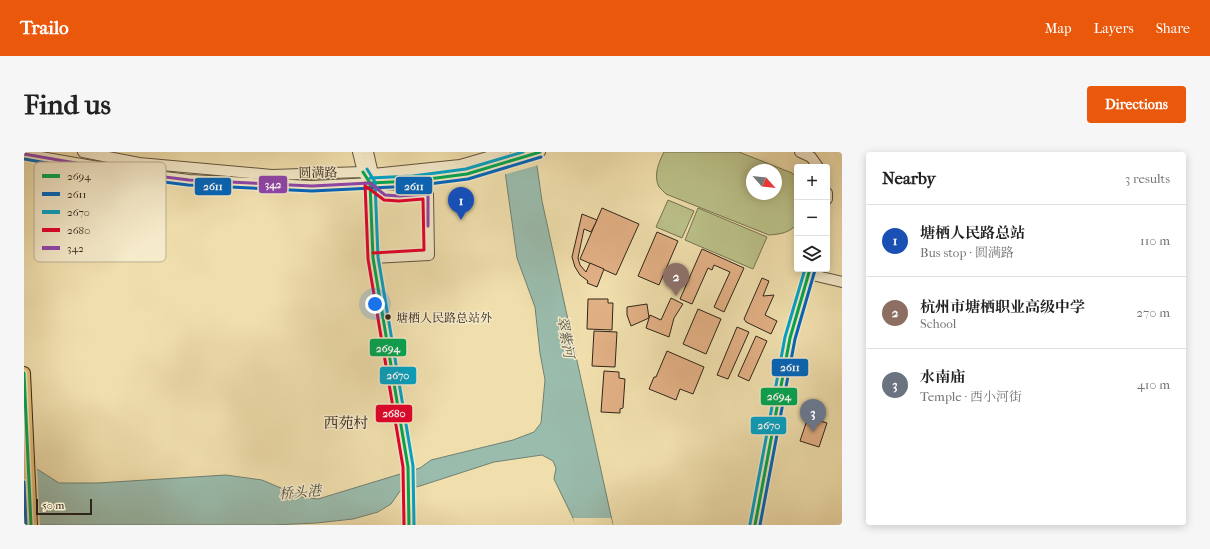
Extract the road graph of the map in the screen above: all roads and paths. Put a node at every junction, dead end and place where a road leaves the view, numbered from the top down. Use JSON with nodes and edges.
{"nodes":[{"id":1,"x":83,"y":152,"type":"edge"},
{"id":2,"x":358,"y":152,"type":"edge"},
{"id":3,"x":368,"y":152,"type":"edge"},
{"id":4,"x":505,"y":152,"type":"edge"},
{"id":5,"x":540,"y":152,"type":"edge"},
{"id":6,"x":800,"y":152,"type":"edge"},
{"id":7,"x":24,"y":154,"type":"edge"},
{"id":8,"x":70,"y":162,"type":"edge"},
{"id":9,"x":134,"y":162,"type":"edge"},
{"id":10,"x":816,"y":164,"type":"edge"},
{"id":11,"x":166,"y":165,"type":"edge"},
{"id":12,"x":363,"y":172,"type":"junction"},
{"id":13,"x":166,"y":177,"type":"edge"},
{"id":14,"x":371,"y":178,"type":"junction"},
{"id":15,"x":373,"y":258,"type":"junction"},
{"id":16,"x":809,"y":272,"type":"edge"},
{"id":17,"x":842,"y":282,"type":"edge"},
{"id":18,"x":24,"y":373,"type":"edge"},
{"id":19,"x":32,"y":525,"type":"edge"},
{"id":20,"x":409,"y":525,"type":"edge"},
{"id":21,"x":755,"y":525,"type":"edge"}],
"edges":[{"from":1,"to":9,"type":"street","name":"圆满路"},
{"from":2,"to":12,"type":"street"},
{"from":3,"to":14,"type":"street"},
{"from":4,"to":14,"type":"street","name":"圆满路"},
{"from":5,"to":14,"type":"street","name":"圆满路"},
{"from":6,"to":10,"type":"street"},
{"from":7,"to":8,"type":"street","name":"圆满路"},
{"from":11,"to":12,"type":"street","name":"圆满路"},
{"from":12,"to":14,"type":"street"},
{"from":13,"to":14,"type":"street","name":"圆满路"},
{"from":14,"to":15,"type":"street"},
{"from":14,"to":15,"type":"street"},
{"from":15,"to":20,"type":"street"},
{"from":16,"to":17,"type":"street"},
{"from":16,"to":21,"type":"street"},
{"from":18,"to":19,"type":"main road"}]}
